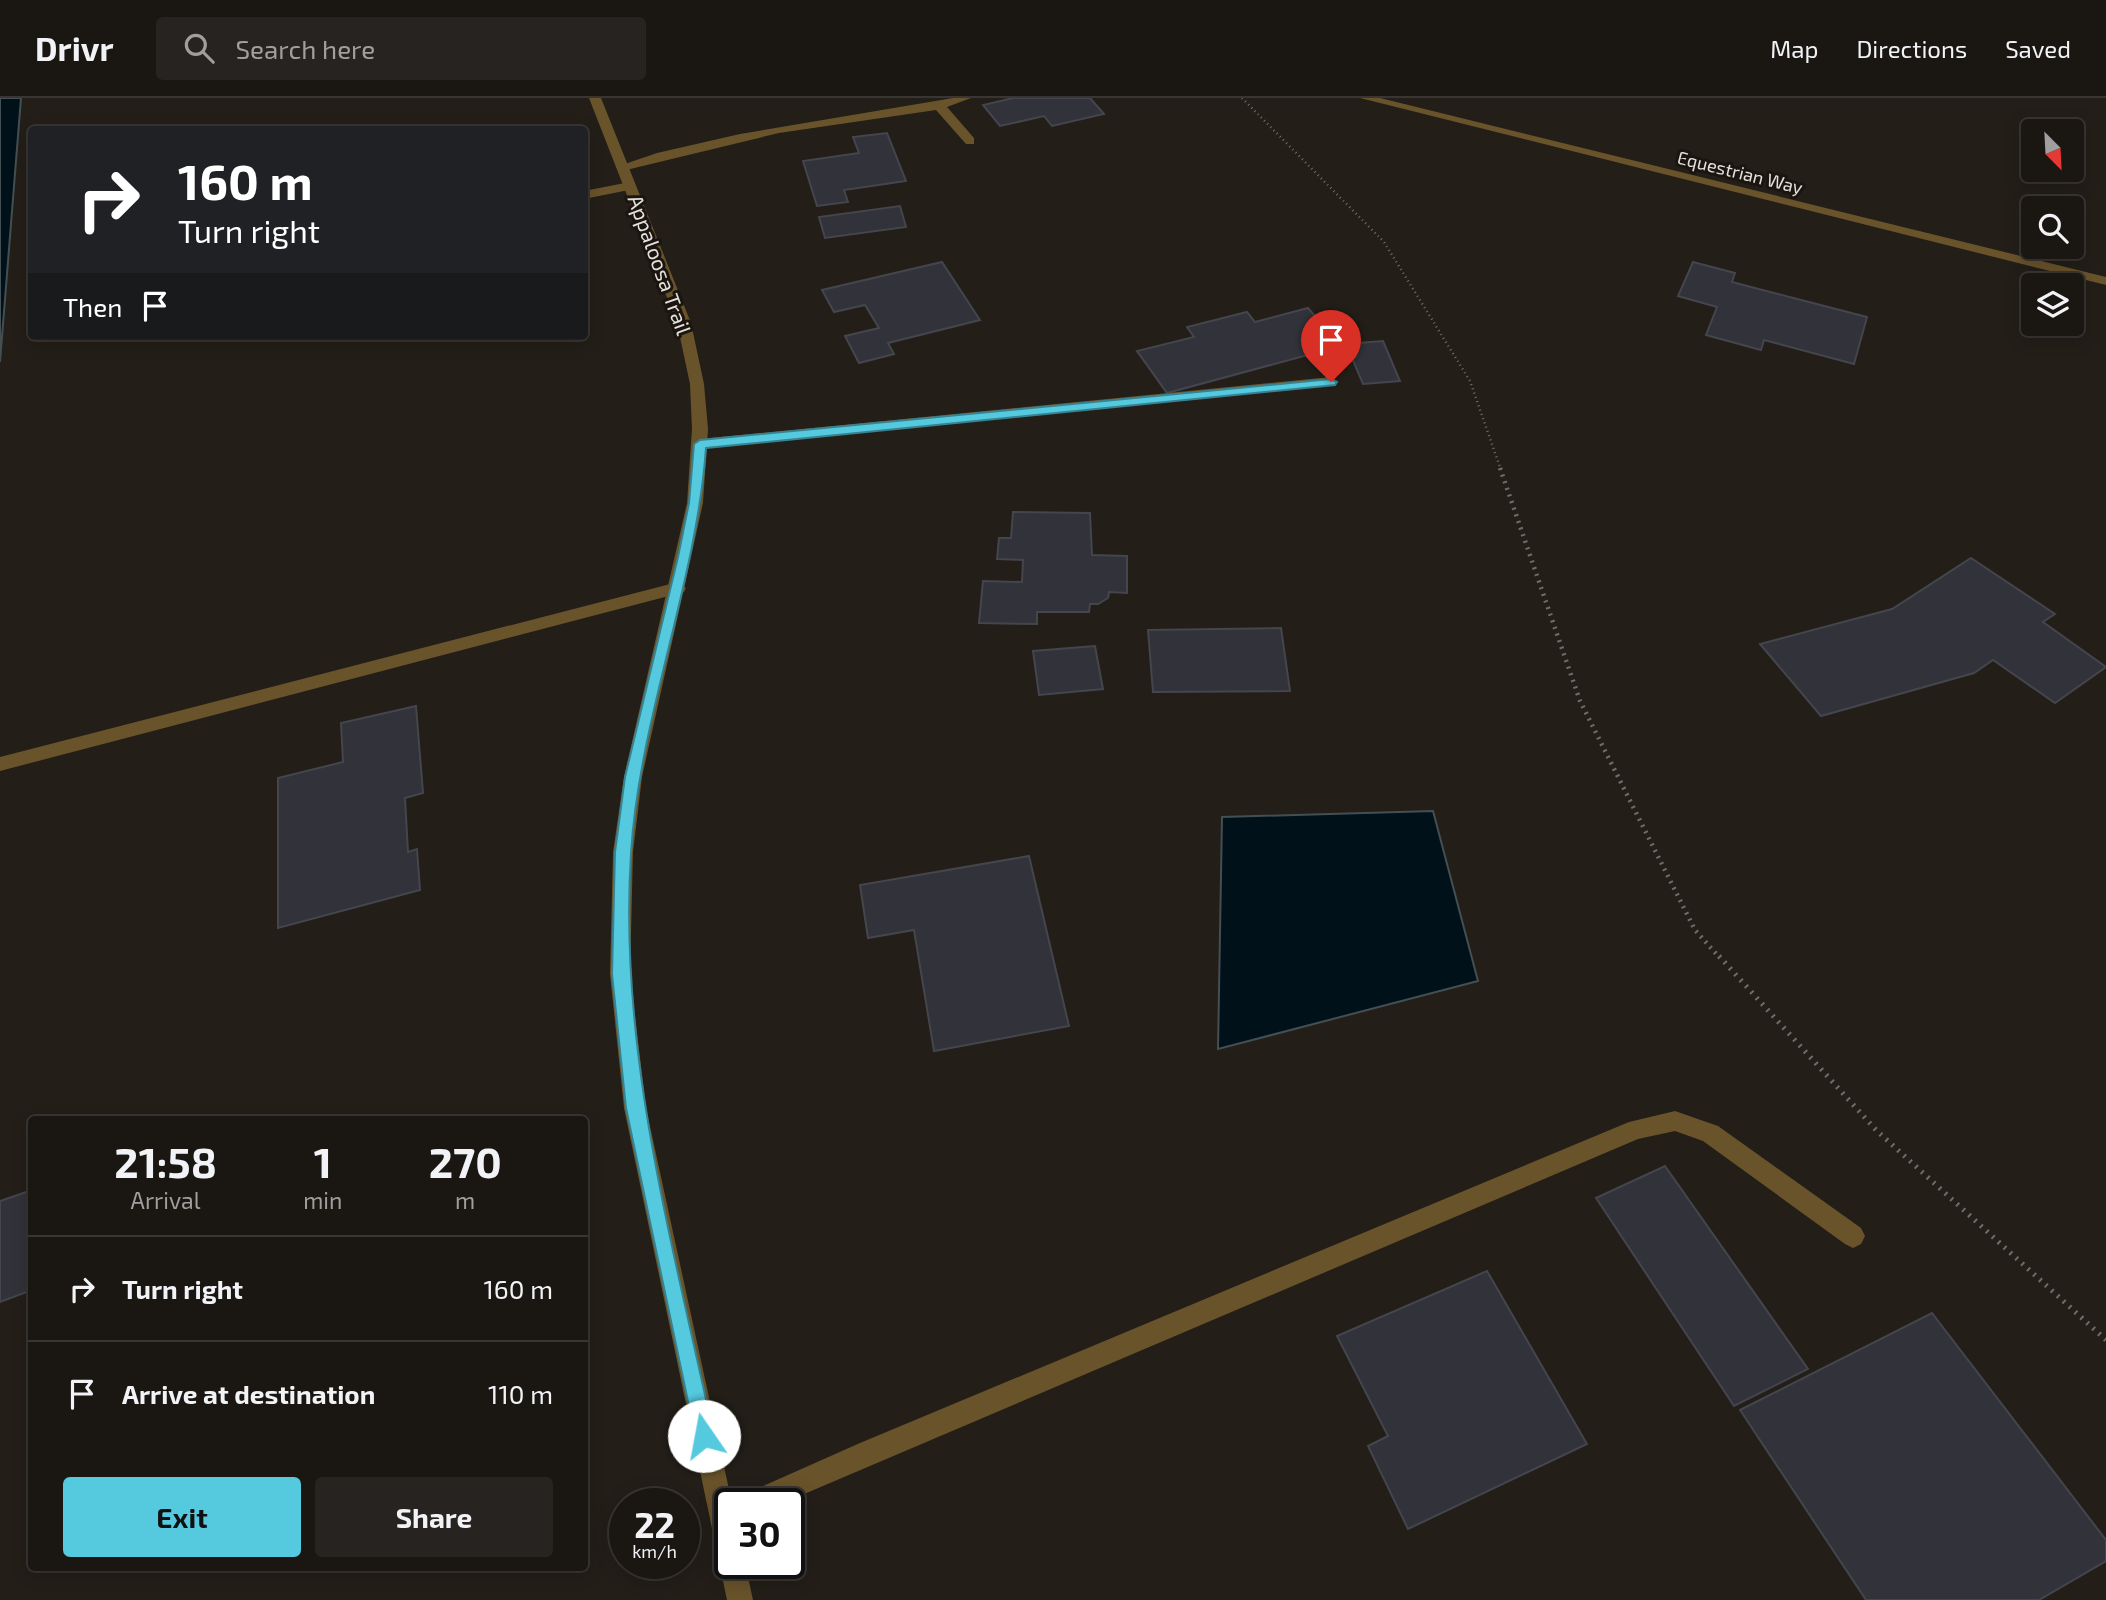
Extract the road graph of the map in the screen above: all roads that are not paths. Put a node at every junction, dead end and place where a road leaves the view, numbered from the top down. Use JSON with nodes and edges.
{"nodes":[{"id":1,"x":595,"y":98,"type":"edge"},
{"id":2,"x":965,"y":98,"type":"edge"},
{"id":3,"x":1366,"y":98,"type":"edge"},
{"id":4,"x":939,"y":106,"type":"junction"},
{"id":5,"x":970,"y":141,"type":"dead end"},
{"id":6,"x":622,"y":167,"type":"junction"},
{"id":7,"x":630,"y":186,"type":"junction"},
{"id":8,"x":588,"y":194,"type":"edge"},
{"id":9,"x":2106,"y":281,"type":"edge"},
{"id":10,"x":1331,"y":382,"type":"dead end"},
{"id":11,"x":700,"y":444,"type":"junction"},
{"id":12,"x":678,"y":588,"type":"junction"},
{"id":13,"x":0,"y":764,"type":"edge"},
{"id":14,"x":1853,"y":1236,"type":"dead end"},
{"id":15,"x":720,"y":1488,"type":"edge"},
{"id":16,"x":788,"y":1488,"type":"edge"},
{"id":17,"x":735,"y":1579,"type":"edge"},
{"id":18,"x":740,"y":1600,"type":"edge"}],
"edges":[{"from":1,"to":6,"type":"street","name":"Appaloosa Trail"},
{"from":2,"to":4,"type":"street"},
{"from":3,"to":9,"type":"street","name":"Equestrian Way"},
{"from":4,"to":5,"type":"street"},
{"from":4,"to":6,"type":"street"},
{"from":6,"to":7,"type":"street","name":"Appaloosa Trail"},
{"from":7,"to":8,"type":"street"},
{"from":7,"to":11,"type":"street","name":"Appaloosa Trail"},
{"from":10,"to":11,"type":"street"},
{"from":11,"to":12,"type":"street","name":"Appaloosa Trail"},
{"from":12,"to":13,"type":"street"},
{"from":12,"to":15,"type":"street","name":"Appaloosa Trail"},
{"from":14,"to":16,"type":"street"},
{"from":17,"to":18,"type":"street"}]}
